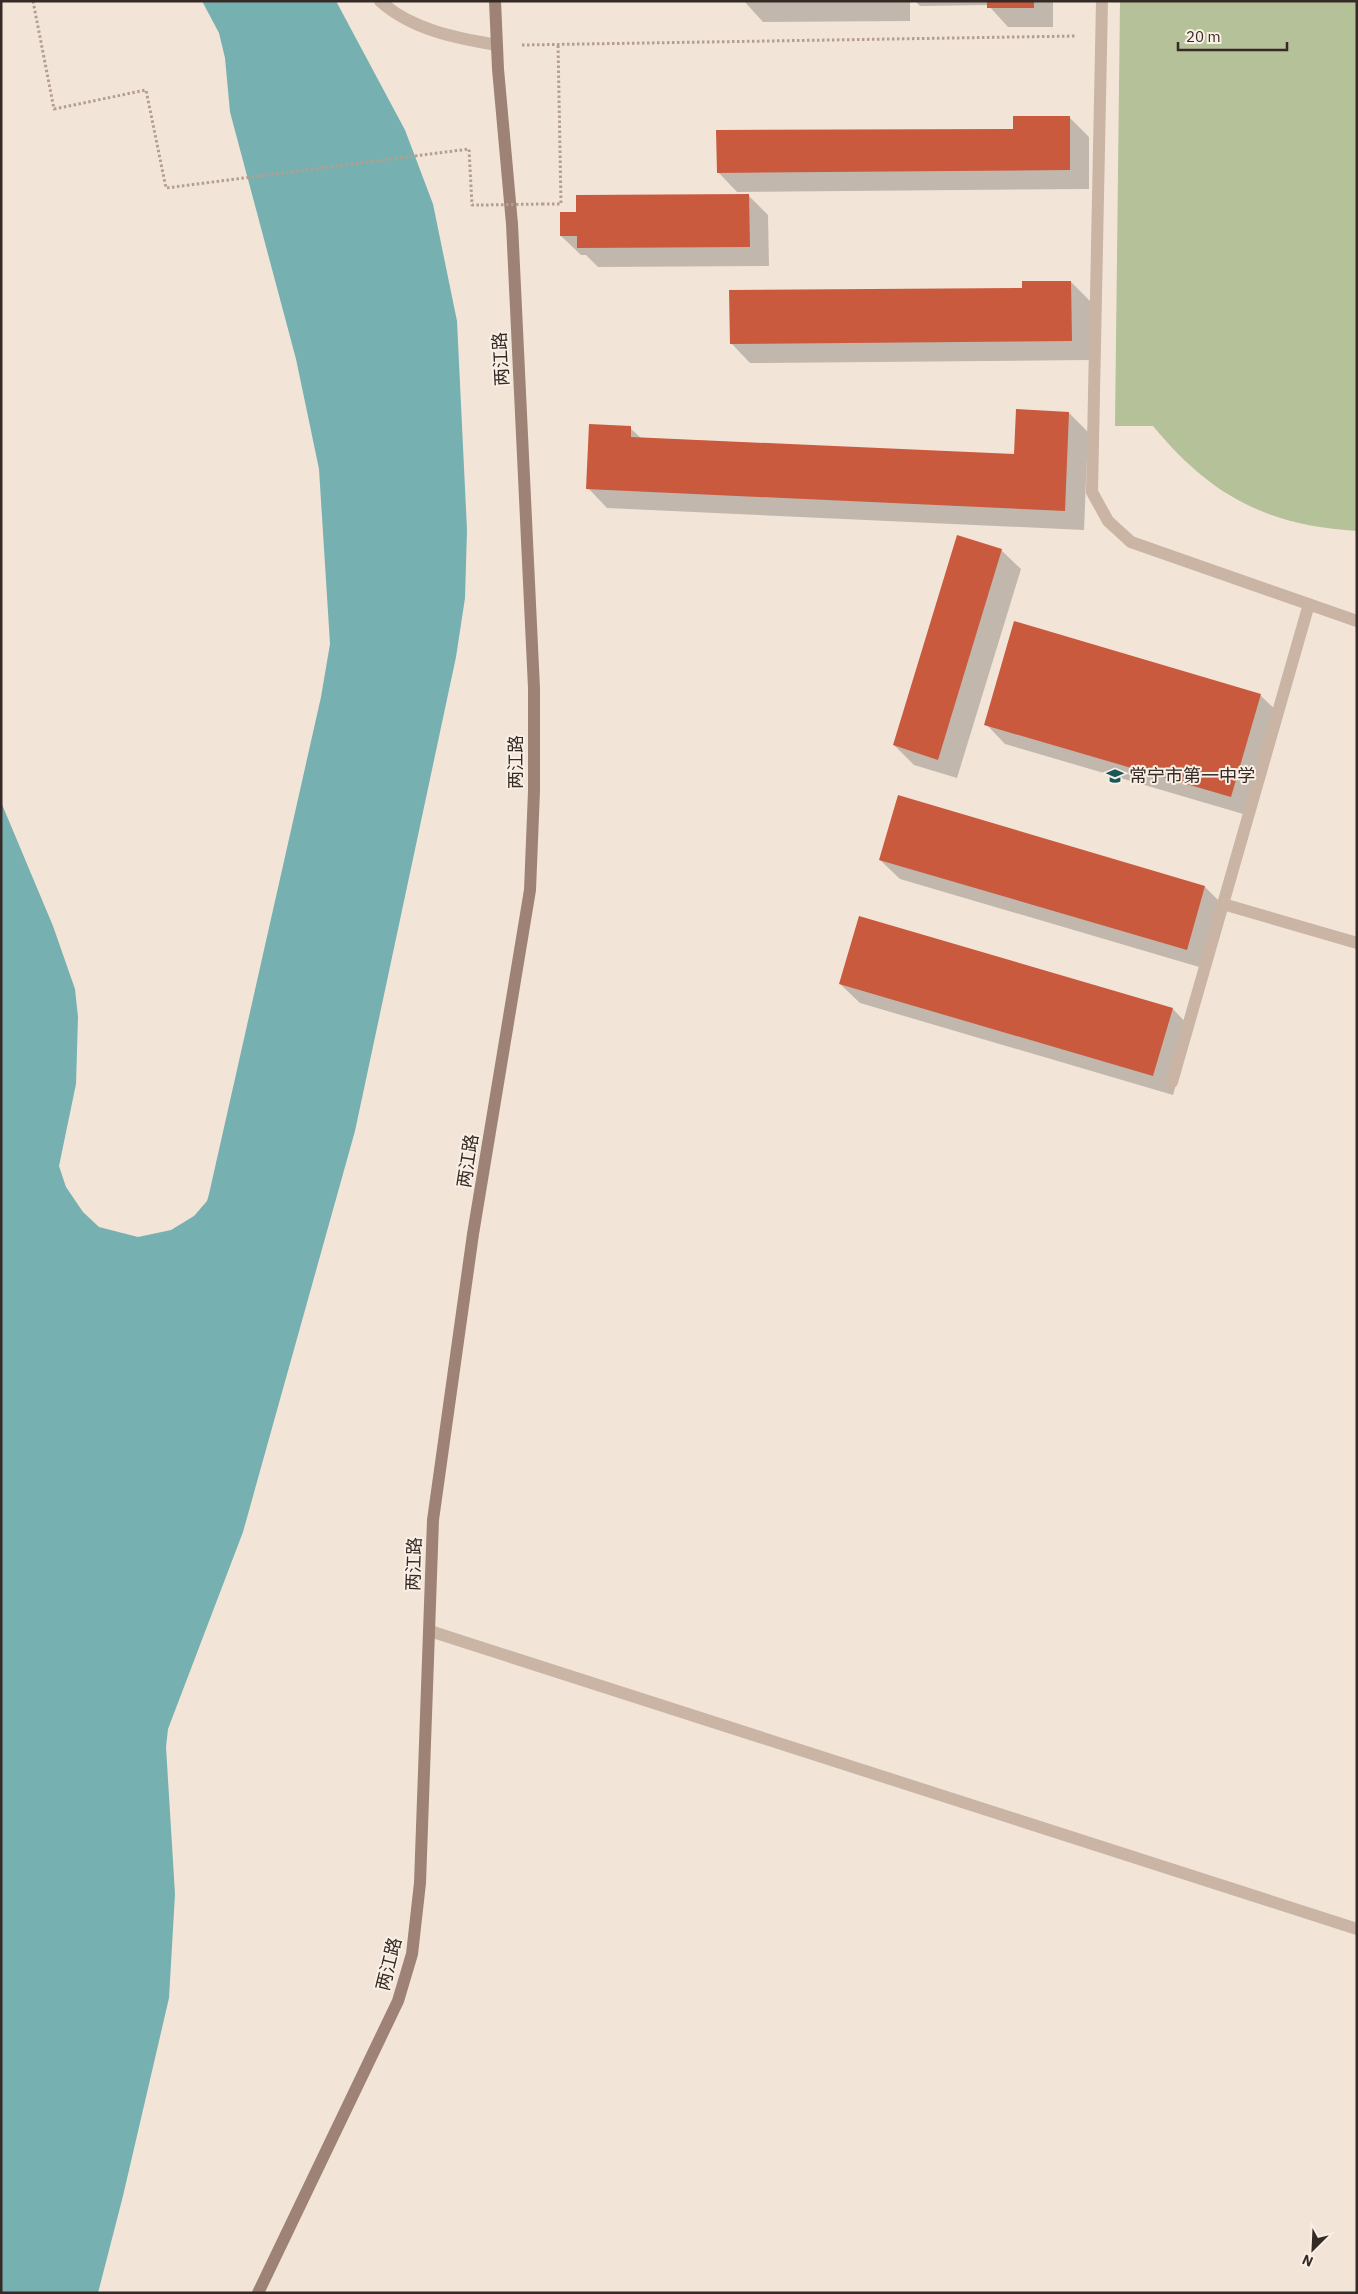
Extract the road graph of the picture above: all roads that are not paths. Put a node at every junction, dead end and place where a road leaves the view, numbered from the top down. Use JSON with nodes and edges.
{"nodes":[{"id":1,"x":380,"y":1,"type":"edge"},
{"id":2,"x":495,"y":1,"type":"edge"},
{"id":3,"x":1102,"y":1,"type":"edge"},
{"id":4,"x":497,"y":45,"type":"junction"},
{"id":5,"x":1309,"y":604,"type":"junction"},
{"id":6,"x":1357,"y":621,"type":"edge"},
{"id":7,"x":1223,"y":904,"type":"junction"},
{"id":8,"x":1357,"y":943,"type":"edge"},
{"id":9,"x":1172,"y":1082,"type":"dead end"},
{"id":10,"x":430,"y":1631,"type":"junction"},
{"id":11,"x":1357,"y":1929,"type":"edge"},
{"id":12,"x":258,"y":2293,"type":"edge"}],
"edges":[{"from":1,"to":4,"type":"street"},
{"from":2,"to":4,"type":"street","name":"两江路"},
{"from":3,"to":5,"type":"street"},
{"from":4,"to":10,"type":"street","name":"两江路"},
{"from":5,"to":6,"type":"street"},
{"from":5,"to":7,"type":"street"},
{"from":7,"to":8,"type":"street"},
{"from":7,"to":9,"type":"street"},
{"from":10,"to":11,"type":"street"},
{"from":10,"to":12,"type":"street","name":"两江路"}]}
